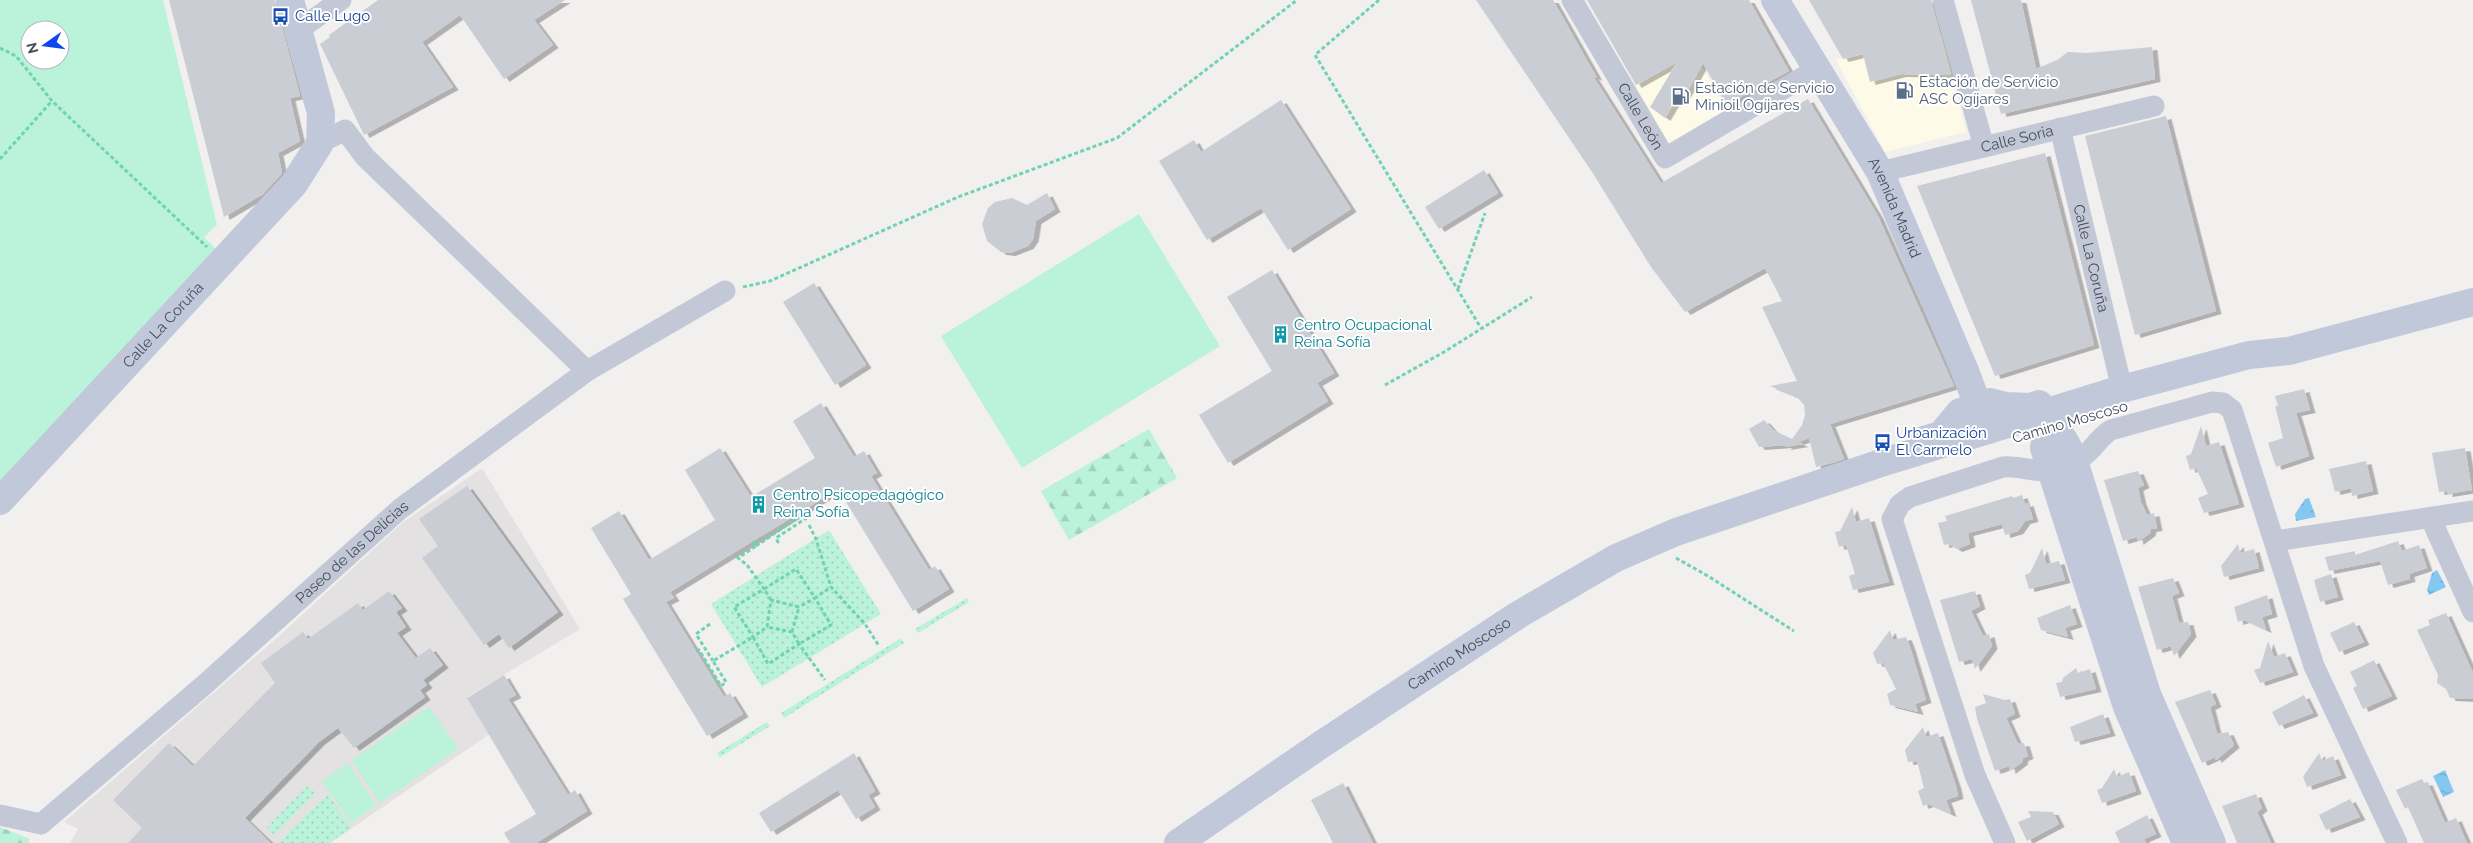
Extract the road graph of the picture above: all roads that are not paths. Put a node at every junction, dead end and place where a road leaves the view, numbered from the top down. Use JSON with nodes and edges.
{"nodes":[{"id":1,"x":290,"y":0,"type":"edge"},
{"id":2,"x":341,"y":0,"type":"edge"},
{"id":3,"x":1572,"y":0,"type":"edge"},
{"id":4,"x":1776,"y":0,"type":"edge"},
{"id":5,"x":1943,"y":0,"type":"edge"},
{"id":6,"x":297,"y":31,"type":"junction"},
{"id":7,"x":1818,"y":69,"type":"junction"},
{"id":8,"x":2154,"y":106,"type":"dead end"},
{"id":9,"x":2060,"y":128,"type":"junction"},
{"id":10,"x":320,"y":143,"type":"junction"},
{"id":11,"x":1984,"y":146,"type":"junction"},
{"id":12,"x":1880,"y":172,"type":"junction"},
{"id":13,"x":725,"y":291,"type":"road end"},
{"id":14,"x":2473,"y":302,"type":"edge"},
{"id":15,"x":2289,"y":351,"type":"junction"},
{"id":16,"x":587,"y":371,"type":"junction"},
{"id":17,"x":2160,"y":378,"type":"junction"},
{"id":18,"x":2122,"y":389,"type":"junction"},
{"id":19,"x":1982,"y":418,"type":"junction"},
{"id":20,"x":2023,"y":427,"type":"junction"},
{"id":21,"x":2050,"y":427,"type":"junction"},
{"id":22,"x":2062,"y":465,"type":"junction"},
{"id":23,"x":1897,"y":466,"type":"junction"},
{"id":24,"x":0,"y":501,"type":"edge"},
{"id":25,"x":2473,"y":511,"type":"edge"},
{"id":26,"x":2433,"y":517,"type":"junction"},
{"id":27,"x":2275,"y":541,"type":"junction"},
{"id":28,"x":2473,"y":612,"type":"edge"},
{"id":29,"x":0,"y":815,"type":"edge"},
{"id":30,"x":1178,"y":843,"type":"edge"},
{"id":31,"x":2005,"y":843,"type":"edge"},
{"id":32,"x":2186,"y":843,"type":"edge"},
{"id":33,"x":2212,"y":843,"type":"edge"},
{"id":34,"x":2397,"y":843,"type":"edge"}],
"edges":[{"from":1,"to":6,"type":"street"},
{"from":2,"to":6,"type":"street"},
{"from":3,"to":7,"type":"street","name":"Calle León"},
{"from":4,"to":7,"type":"street","name":"Avenida Madrid"},
{"from":5,"to":11,"type":"street"},
{"from":6,"to":10,"type":"street"},
{"from":7,"to":12,"type":"street","name":"Avenida Madrid"},
{"from":8,"to":9,"type":"street","name":"Calle Soria"},
{"from":9,"to":11,"type":"street","name":"Calle Soria"},
{"from":9,"to":18,"type":"street","name":"Calle La Coruña"},
{"from":10,"to":16,"type":"street"},
{"from":10,"to":24,"type":"street","name":"Calle La Coruña"},
{"from":11,"to":12,"type":"street","name":"Calle Soria"},
{"from":12,"to":19,"type":"street","name":"Avenida Madrid"},
{"from":13,"to":16,"type":"street","name":"Paseo de las Delicias"},
{"from":14,"to":15,"type":"street","name":"Camino Moscoso"},
{"from":15,"to":17,"type":"street","name":"Camino Moscoso"},
{"from":15,"to":21,"type":"street","name":"Camino Moscoso"},
{"from":16,"to":29,"type":"street","name":"Paseo de las Delicias"},
{"from":17,"to":18,"type":"street","name":"Camino Moscoso"},
{"from":17,"to":21,"type":"street"},
{"from":18,"to":19,"type":"street"},
{"from":18,"to":20,"type":"street","name":"Camino Moscoso"},
{"from":19,"to":20,"type":"street","name":"Camino Moscoso"},
{"from":19,"to":23,"type":"street","name":"Camino Moscoso"},
{"from":20,"to":21,"type":"street"},
{"from":20,"to":23,"type":"street","name":"Camino Moscoso"},
{"from":21,"to":22,"type":"street"},
{"from":22,"to":27,"type":"street"},
{"from":22,"to":31,"type":"street"},
{"from":22,"to":32,"type":"street"},
{"from":22,"to":33,"type":"street"},
{"from":23,"to":30,"type":"street","name":"Camino Moscoso"},
{"from":25,"to":26,"type":"street"},
{"from":26,"to":27,"type":"street"},
{"from":26,"to":28,"type":"street"},
{"from":27,"to":34,"type":"street"}]}
